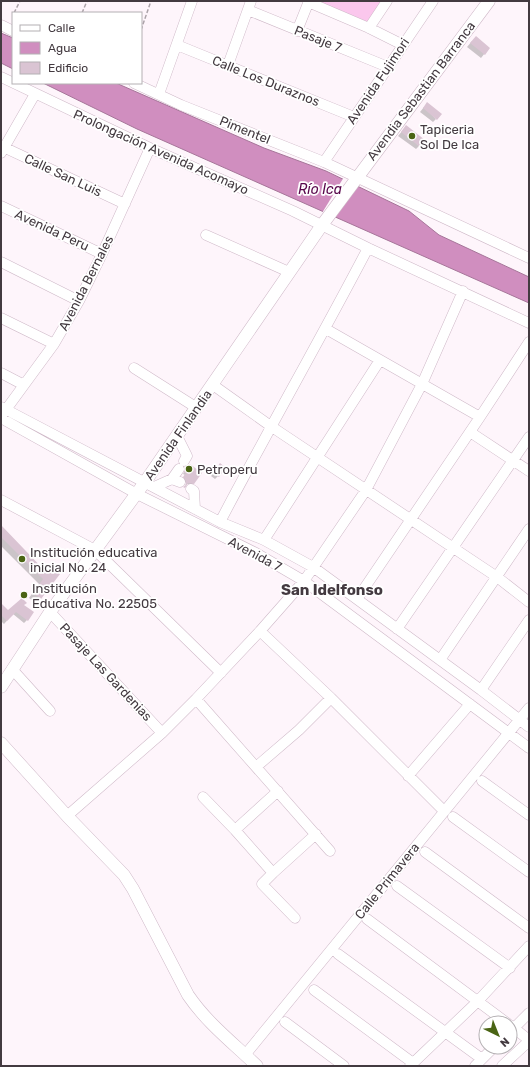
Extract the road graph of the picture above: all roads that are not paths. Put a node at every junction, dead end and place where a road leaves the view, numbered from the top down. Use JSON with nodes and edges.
{"nodes":[{"id":1,"x":192,"y":1,"type":"edge"},
{"id":2,"x":386,"y":1,"type":"edge"},
{"id":3,"x":433,"y":1,"type":"edge"},
{"id":4,"x":489,"y":1,"type":"edge"},
{"id":5,"x":308,"y":2,"type":"edge"},
{"id":6,"x":250,"y":6,"type":"edge"},
{"id":7,"x":1,"y":25,"type":"edge"},
{"id":8,"x":369,"y":28,"type":"junction"},
{"id":9,"x":12,"y":30,"type":"edge"},
{"id":10,"x":297,"y":30,"type":"junction"},
{"id":11,"x":177,"y":45,"type":"junction"},
{"id":12,"x":403,"y":45,"type":"junction"},
{"id":13,"x":228,"y":65,"type":"junction"},
{"id":14,"x":388,"y":67,"type":"junction"},
{"id":15,"x":1,"y":78,"type":"edge"},
{"id":16,"x":12,"y":83,"type":"edge"},
{"id":17,"x":14,"y":84,"type":"edge"},
{"id":18,"x":136,"y":84,"type":"edge"},
{"id":19,"x":35,"y":94,"type":"junction"},
{"id":20,"x":159,"y":94,"type":"junction"},
{"id":21,"x":354,"y":117,"type":"junction"},
{"id":22,"x":150,"y":148,"type":"junction"},
{"id":23,"x":2,"y":149,"type":"edge"},
{"id":24,"x":324,"y":162,"type":"junction"},
{"id":25,"x":355,"y":179,"type":"junction"},
{"id":26,"x":126,"y":204,"type":"junction"},
{"id":27,"x":1,"y":206,"type":"edge"},
{"id":28,"x":324,"y":222,"type":"junction"},
{"id":29,"x":206,"y":235,"type":"dead end"},
{"id":30,"x":368,"y":248,"type":"junction"},
{"id":31,"x":102,"y":254,"type":"junction"},
{"id":32,"x":529,"y":258,"type":"edge"},
{"id":33,"x":1,"y":262,"type":"edge"},
{"id":34,"x":289,"y":272,"type":"junction"},
{"id":35,"x":462,"y":291,"type":"junction"},
{"id":36,"x":79,"y":301,"type":"junction"},
{"id":37,"x":1,"y":318,"type":"edge"},
{"id":38,"x":529,"y":323,"type":"edge"},
{"id":39,"x":326,"y":329,"type":"junction"},
{"id":40,"x":529,"y":342,"type":"edge"},
{"id":41,"x":54,"y":344,"type":"junction"},
{"id":42,"x":380,"y":360,"type":"junction"},
{"id":43,"x":134,"y":368,"type":"dead end"},
{"id":44,"x":1,"y":373,"type":"edge"},
{"id":45,"x":422,"y":384,"type":"junction"},
{"id":46,"x":24,"y":385,"type":"junction"},
{"id":47,"x":213,"y":385,"type":"junction"},
{"id":48,"x":197,"y":408,"type":"junction"},
{"id":49,"x":2,"y":413,"type":"edge"},
{"id":50,"x":480,"y":416,"type":"junction"},
{"id":51,"x":271,"y":426,"type":"junction"},
{"id":52,"x":470,"y":432,"type":"junction"},
{"id":53,"x":177,"y":436,"type":"junction"},
{"id":54,"x":529,"y":437,"type":"edge"},
{"id":55,"x":317,"y":457,"type":"junction"},
{"id":56,"x":513,"y":460,"type":"junction"},
{"id":57,"x":529,"y":471,"type":"edge"},
{"id":58,"x":150,"y":485,"type":"junction"},
{"id":59,"x":191,"y":489,"type":"dead end"},
{"id":60,"x":366,"y":490,"type":"junction"},
{"id":61,"x":137,"y":494,"type":"junction"},
{"id":62,"x":1,"y":500,"type":"edge"},
{"id":63,"x":195,"y":509,"type":"junction"},
{"id":64,"x":411,"y":519,"type":"junction"},
{"id":65,"x":220,"y":522,"type":"junction"},
{"id":66,"x":529,"y":529,"type":"edge"},
{"id":67,"x":264,"y":540,"type":"junction"},
{"id":68,"x":452,"y":548,"type":"junction"},
{"id":69,"x":95,"y":550,"type":"junction"},
{"id":70,"x":314,"y":567,"type":"junction"},
{"id":71,"x":497,"y":578,"type":"junction"},
{"id":72,"x":304,"y":580,"type":"junction"},
{"id":73,"x":357,"y":599,"type":"junction"},
{"id":74,"x":529,"y":602,"type":"edge"},
{"id":75,"x":50,"y":612,"type":"junction"},
{"id":76,"x":529,"y":620,"type":"edge"},
{"id":77,"x":398,"y":629,"type":"junction"},
{"id":78,"x":260,"y":631,"type":"junction"},
{"id":79,"x":440,"y":660,"type":"junction"},
{"id":80,"x":12,"y":669,"type":"junction"},
{"id":81,"x":222,"y":673,"type":"junction"},
{"id":82,"x":1,"y":687,"type":"edge"},
{"id":83,"x":481,"y":690,"type":"junction"},
{"id":84,"x":331,"y":698,"type":"junction"},
{"id":85,"x":196,"y":699,"type":"junction"},
{"id":86,"x":470,"y":704,"type":"junction"},
{"id":87,"x":529,"y":708,"type":"edge"},
{"id":88,"x":50,"y":711,"type":"dead end"},
{"id":89,"x":520,"y":720,"type":"junction"},
{"id":90,"x":529,"y":727,"type":"edge"},
{"id":91,"x":162,"y":733,"type":"junction"},
{"id":92,"x":510,"y":733,"type":"junction"},
{"id":93,"x":1,"y":743,"type":"edge"},
{"id":94,"x":529,"y":748,"type":"edge"},
{"id":95,"x":256,"y":767,"type":"junction"},
{"id":96,"x":408,"y":776,"type":"junction"},
{"id":97,"x":482,"y":782,"type":"dead end"},
{"id":98,"x":278,"y":791,"type":"junction"},
{"id":99,"x":203,"y":797,"type":"dead end"},
{"id":100,"x":448,"y":814,"type":"junction"},
{"id":101,"x":529,"y":815,"type":"edge"},
{"id":102,"x":67,"y":816,"type":"junction"},
{"id":103,"x":235,"y":830,"type":"junction"},
{"id":104,"x":316,"y":834,"type":"junction"},
{"id":105,"x":330,"y":851,"type":"dead end"},
{"id":106,"x":425,"y":852,"type":"dead end"},
{"id":107,"x":529,"y":872,"type":"edge"},
{"id":108,"x":273,"y":873,"type":"junction"},
{"id":109,"x":397,"y":886,"type":"dead end"},
{"id":110,"x":295,"y":918,"type":"dead end"},
{"id":111,"x":366,"y":919,"type":"dead end"},
{"id":112,"x":529,"y":928,"type":"edge"},
{"id":113,"x":529,"y":946,"type":"edge"},
{"id":114,"x":338,"y":954,"type":"dead end"},
{"id":115,"x":510,"y":968,"type":"junction"},
{"id":116,"x":314,"y":990,"type":"dead end"},
{"id":117,"x":478,"y":1002,"type":"junction"},
{"id":118,"x":529,"y":1014,"type":"edge"},
{"id":119,"x":495,"y":1015,"type":"edge"},
{"id":120,"x":285,"y":1022,"type":"dead end"},
{"id":121,"x":518,"y":1022,"type":"edge"},
{"id":122,"x":445,"y":1032,"type":"junction"},
{"id":123,"x":518,"y":1032,"type":"edge"},
{"id":124,"x":529,"y":1040,"type":"edge"},
{"id":125,"x":245,"y":1055,"type":"junction"},
{"id":126,"x":486,"y":1055,"type":"edge"},
{"id":127,"x":478,"y":1063,"type":"edge"},
{"id":128,"x":412,"y":1064,"type":"edge"},
{"id":129,"x":257,"y":1066,"type":"edge"},
{"id":130,"x":344,"y":1066,"type":"edge"},
{"id":131,"x":502,"y":1066,"type":"edge"}],
"edges":[{"from":1,"to":11,"type":"street"},
{"from":2,"to":8,"type":"street"},
{"from":3,"to":12,"type":"street","name":"Avenida Fujimori"},
{"from":4,"to":25,"type":"main road","name":"Avendia Sebastian Barranca"},
{"from":5,"to":8,"type":"street"},
{"from":5,"to":10,"type":"street"},
{"from":6,"to":10,"type":"street","name":"Pasaje 7"},
{"from":6,"to":13,"type":"street"},
{"from":7,"to":9,"type":"street"},
{"from":8,"to":12,"type":"street"},
{"from":10,"to":14,"type":"street","name":"Pasaje 7"},
{"from":11,"to":13,"type":"street","name":"Calle Los Duraznos"},
{"from":11,"to":20,"type":"street"},
{"from":12,"to":14,"type":"street","name":"Avenida Fujimori"},
{"from":13,"to":21,"type":"street","name":"Calle Los Duraznos"},
{"from":14,"to":21,"type":"street","name":"Avenida Fujimori"},
{"from":15,"to":16,"type":"street","name":"Prolongación Avenida Acomayo"},
{"from":17,"to":19,"type":"street","name":"Prolongación Avenida Acomayo"},
{"from":18,"to":20,"type":"street","name":"Pimentel"},
{"from":19,"to":22,"type":"street","name":"Prolongación Avenida Acomayo"},
{"from":19,"to":23,"type":"street"},
{"from":20,"to":24,"type":"street","name":"Pimentel"},
{"from":21,"to":24,"type":"street","name":"Avenida Fujimori"},
{"from":22,"to":26,"type":"street","name":"Avenida Bernales"},
{"from":22,"to":28,"type":"street","name":"Prolongación Avenida Acomayo"},
{"from":23,"to":26,"type":"street","name":"Calle San Luis"},
{"from":24,"to":25,"type":"street","name":"Pimentel"},
{"from":25,"to":28,"type":"main road","name":"Avenida Finlandia"},
{"from":25,"to":32,"type":"street","name":"Pimentel"},
{"from":26,"to":31,"type":"street","name":"Avenida Bernales"},
{"from":27,"to":31,"type":"street","name":"Avenida Peru"},
{"from":28,"to":30,"type":"street","name":"Prolongación Avenida Acomayo"},
{"from":28,"to":34,"type":"main road","name":"Avenida Finlandia"},
{"from":29,"to":34,"type":"street"},
{"from":30,"to":35,"type":"street","name":"Prolongación Avenida Acomayo"},
{"from":30,"to":39,"type":"street"},
{"from":31,"to":36,"type":"street","name":"Avenida Bernales"},
{"from":33,"to":36,"type":"street"},
{"from":34,"to":47,"type":"main road","name":"Avenida Finlandia"},
{"from":35,"to":38,"type":"street","name":"Prolongación Avenida Acomayo"},
{"from":35,"to":45,"type":"street"},
{"from":36,"to":41,"type":"street","name":"Avenida Bernales"},
{"from":37,"to":41,"type":"street"},
{"from":39,"to":42,"type":"street"},
{"from":39,"to":51,"type":"street"},
{"from":40,"to":50,"type":"street"},
{"from":41,"to":46,"type":"street","name":"Avenida Bernales"},
{"from":42,"to":45,"type":"street"},
{"from":42,"to":55,"type":"street"},
{"from":43,"to":48,"type":"street"},
{"from":44,"to":46,"type":"street"},
{"from":45,"to":50,"type":"street"},
{"from":45,"to":60,"type":"street"},
{"from":46,"to":49,"type":"street","name":"Avenida Bernales"},
{"from":47,"to":48,"type":"main road","name":"Avenida Finlandia"},
{"from":47,"to":51,"type":"street"},
{"from":48,"to":53,"type":"main road","name":"Avenida Finlandia"},
{"from":49,"to":58,"type":"street","name":"Avenida 7"},
{"from":49,"to":61,"type":"street","name":"Avenida 7"},
{"from":50,"to":52,"type":"street"},
{"from":51,"to":55,"type":"street"},
{"from":51,"to":65,"type":"street"},
{"from":52,"to":56,"type":"street"},
{"from":52,"to":64,"type":"street"},
{"from":53,"to":58,"type":"main road","name":"Avenida Finlandia"},
{"from":53,"to":58,"type":"street"},
{"from":54,"to":56,"type":"street"},
{"from":55,"to":60,"type":"street"},
{"from":55,"to":67,"type":"street"},
{"from":56,"to":57,"type":"street"},
{"from":56,"to":68,"type":"street"},
{"from":58,"to":61,"type":"main road","name":"Avenida Finlandia"},
{"from":58,"to":63,"type":"street","name":"Avenida 7"},
{"from":59,"to":63,"type":"street"},
{"from":60,"to":64,"type":"street"},
{"from":60,"to":70,"type":"street"},
{"from":61,"to":69,"type":"main road","name":"Avenida Finlandia"},
{"from":61,"to":72,"type":"street","name":"Avenida 7"},
{"from":62,"to":69,"type":"street"},
{"from":63,"to":65,"type":"street","name":"Avenida 7"},
{"from":64,"to":68,"type":"street"},
{"from":64,"to":73,"type":"street"},
{"from":65,"to":67,"type":"street","name":"Avenida 7"},
{"from":66,"to":71,"type":"street"},
{"from":67,"to":70,"type":"street","name":"Avenida 7"},
{"from":68,"to":71,"type":"street"},
{"from":68,"to":77,"type":"street"},
{"from":69,"to":75,"type":"main road","name":"Avenida Finlandia"},
{"from":69,"to":81,"type":"street"},
{"from":70,"to":72,"type":"street"},
{"from":70,"to":73,"type":"street","name":"Avenida 7"},
{"from":71,"to":74,"type":"street"},
{"from":71,"to":79,"type":"street"},
{"from":72,"to":78,"type":"street"},
{"from":72,"to":86,"type":"street","name":"Avenida 7"},
{"from":73,"to":77,"type":"street","name":"Avenida 7"},
{"from":75,"to":80,"type":"main road","name":"Avenida Finlandia"},
{"from":75,"to":91,"type":"street","name":"Pasaje Las Gardenias"},
{"from":76,"to":83,"type":"street"},
{"from":77,"to":79,"type":"street","name":"Avenida 7"},
{"from":78,"to":81,"type":"street"},
{"from":78,"to":84,"type":"street"},
{"from":79,"to":83,"type":"street","name":"Avenida 7"},
{"from":80,"to":82,"type":"main road","name":"Avenida Finlandia"},
{"from":80,"to":88,"type":"street"},
{"from":81,"to":85,"type":"street"},
{"from":83,"to":89,"type":"street","name":"Avenida 7"},
{"from":84,"to":95,"type":"street"},
{"from":84,"to":96,"type":"street"},
{"from":85,"to":91,"type":"street"},
{"from":85,"to":95,"type":"street"},
{"from":86,"to":92,"type":"street","name":"Avenida 7"},
{"from":86,"to":96,"type":"street"},
{"from":87,"to":89,"type":"street","name":"Calle Primavera"},
{"from":89,"to":90,"type":"street","name":"Avenida 7"},
{"from":89,"to":92,"type":"street","name":"Calle Primavera"},
{"from":91,"to":102,"type":"street"},
{"from":92,"to":94,"type":"street","name":"Avenida 7"},
{"from":92,"to":100,"type":"street","name":"Calle Primavera"},
{"from":93,"to":102,"type":"main road"},
{"from":95,"to":98,"type":"street"},
{"from":96,"to":100,"type":"street"},
{"from":97,"to":101,"type":"street"},
{"from":98,"to":103,"type":"street"},
{"from":98,"to":104,"type":"street"},
{"from":99,"to":103,"type":"street"},
{"from":100,"to":107,"type":"street"},
{"from":100,"to":125,"type":"street","name":"Calle Primavera"},
{"from":102,"to":125,"type":"main road"},
{"from":103,"to":108,"type":"street"},
{"from":104,"to":105,"type":"street"},
{"from":104,"to":108,"type":"street"},
{"from":106,"to":112,"type":"street"},
{"from":108,"to":110,"type":"street"},
{"from":109,"to":115,"type":"street"},
{"from":111,"to":117,"type":"street"},
{"from":113,"to":115,"type":"street"},
{"from":114,"to":122,"type":"street"},
{"from":115,"to":117,"type":"street"},
{"from":116,"to":128,"type":"street"},
{"from":117,"to":119,"type":"street"},
{"from":117,"to":122,"type":"street"},
{"from":118,"to":121,"type":"street"},
{"from":120,"to":130,"type":"street"},
{"from":122,"to":127,"type":"street"},
{"from":122,"to":128,"type":"street"},
{"from":123,"to":124,"type":"street"},
{"from":124,"to":131,"type":"street"},
{"from":125,"to":129,"type":"main road"},
{"from":126,"to":127,"type":"street"}]}
